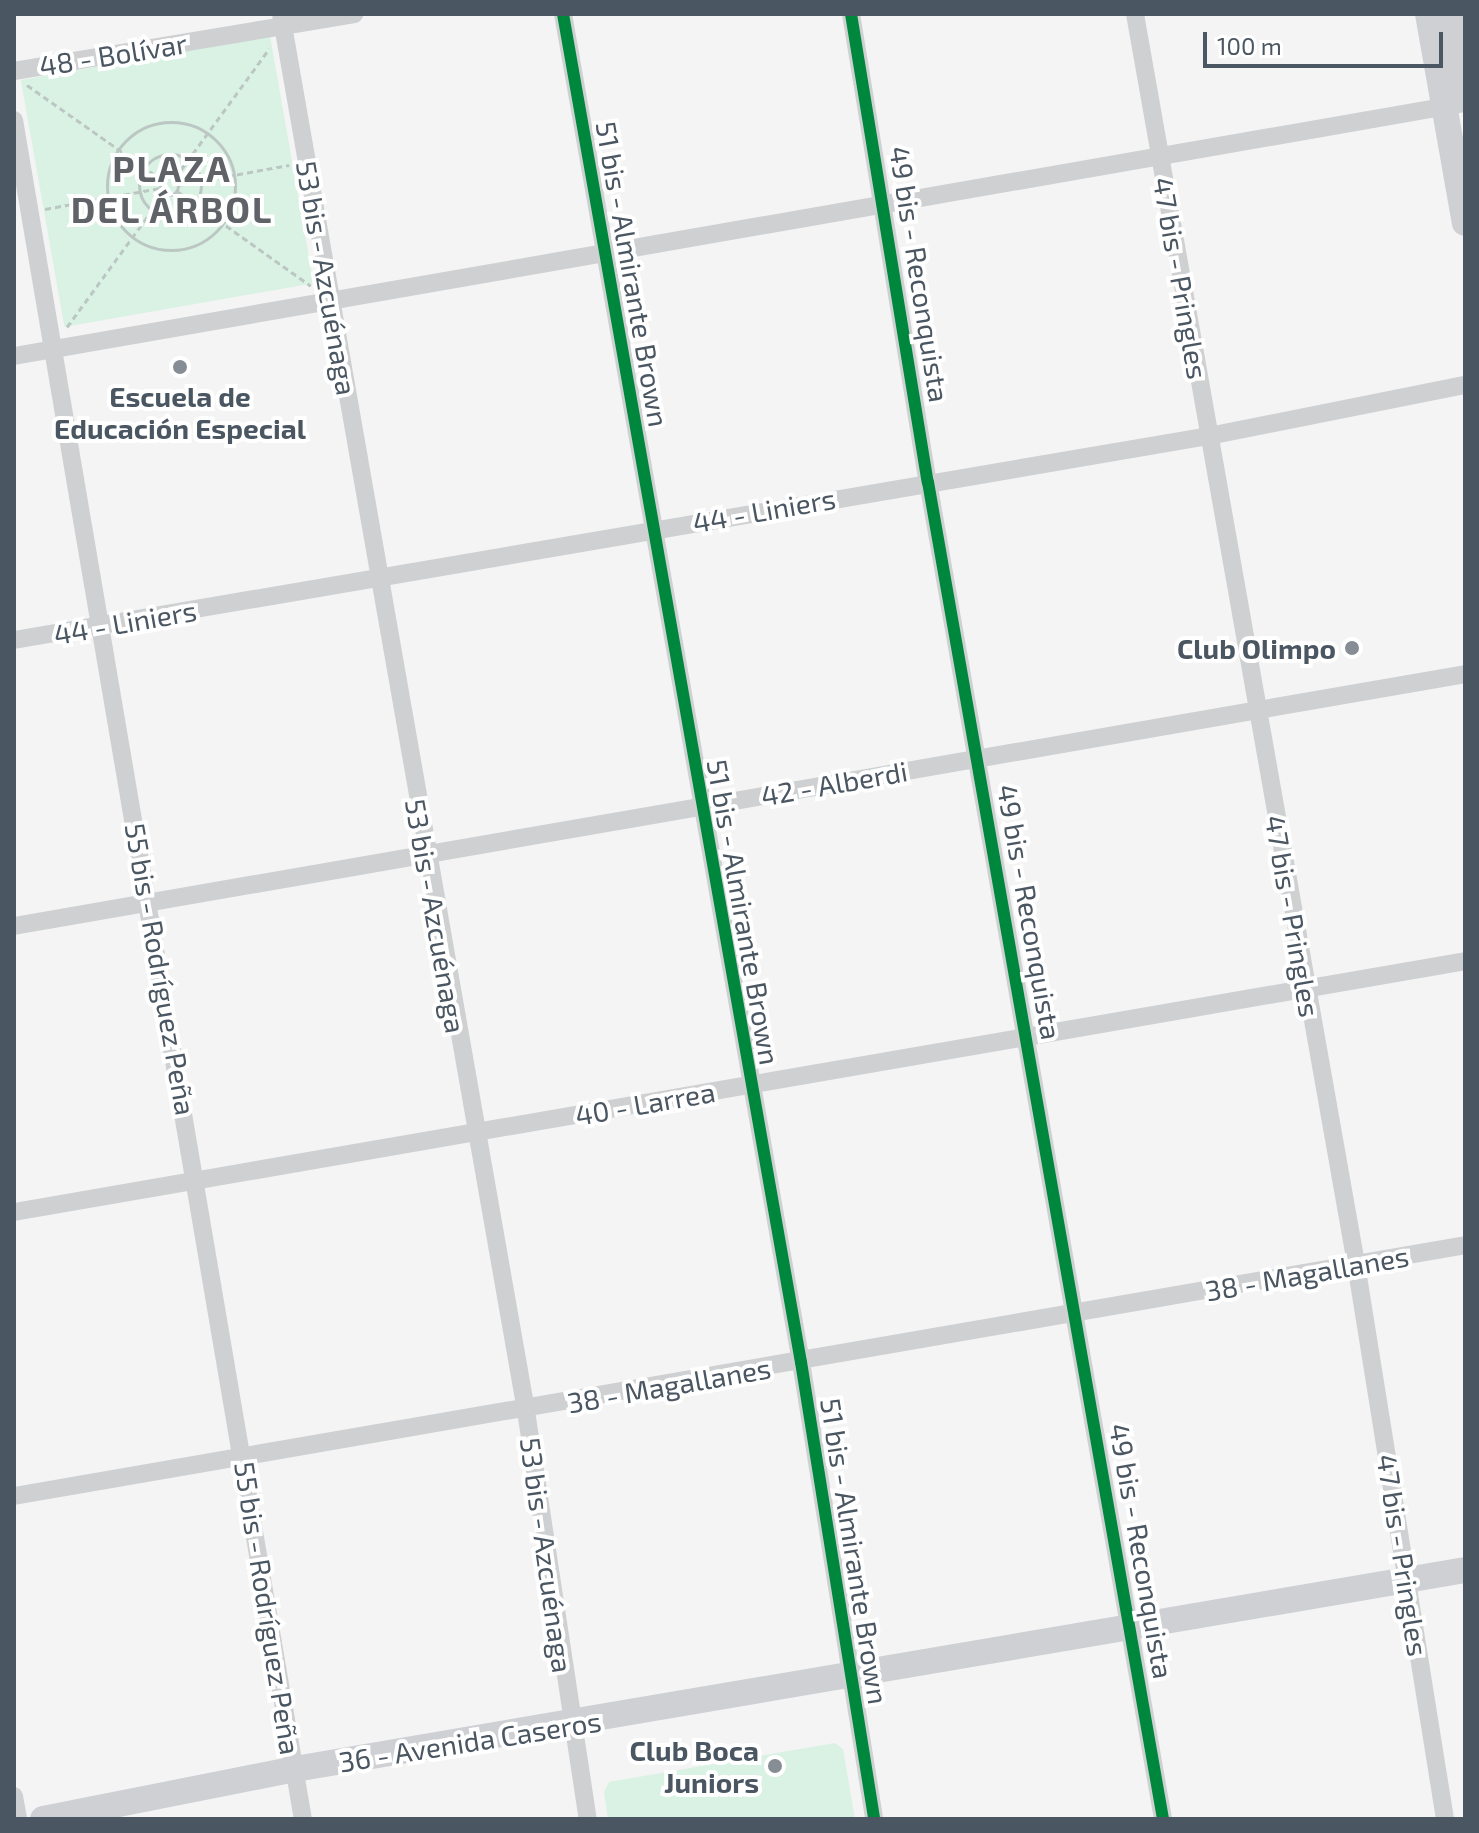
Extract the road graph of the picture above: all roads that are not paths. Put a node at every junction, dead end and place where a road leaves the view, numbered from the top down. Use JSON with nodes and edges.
{"nodes":[{"id":1,"x":354,"y":14,"type":"edge"},
{"id":2,"x":563,"y":14,"type":"edge"},
{"id":3,"x":851,"y":14,"type":"edge"},
{"id":4,"x":1135,"y":14,"type":"edge"},
{"id":5,"x":1428,"y":14,"type":"edge"},
{"id":6,"x":1453,"y":14,"type":"edge"},
{"id":7,"x":282,"y":20,"type":"edge"},
{"id":8,"x":19,"y":76,"type":"edge"},
{"id":9,"x":1458,"y":99,"type":"edge"},
{"id":10,"x":14,"y":120,"type":"edge"},
{"id":11,"x":1161,"y":159,"type":"junction"},
{"id":12,"x":885,"y":204,"type":"junction"},
{"id":13,"x":1465,"y":223,"type":"edge"},
{"id":14,"x":606,"y":255,"type":"junction"},
{"id":15,"x":331,"y":301,"type":"junction"},
{"id":16,"x":51,"y":350,"type":"junction"},
{"id":17,"x":14,"y":356,"type":"edge"},
{"id":18,"x":1465,"y":385,"type":"edge"},
{"id":19,"x":1209,"y":436,"type":"junction"},
{"id":20,"x":928,"y":482,"type":"junction"},
{"id":21,"x":654,"y":529,"type":"junction"},
{"id":22,"x":378,"y":578,"type":"junction"},
{"id":23,"x":103,"y":627,"type":"junction"},
{"id":24,"x":14,"y":640,"type":"edge"},
{"id":25,"x":1465,"y":674,"type":"edge"},
{"id":26,"x":1259,"y":712,"type":"junction"},
{"id":27,"x":978,"y":759,"type":"junction"},
{"id":28,"x":702,"y":806,"type":"junction"},
{"id":29,"x":425,"y":856,"type":"junction"},
{"id":30,"x":149,"y":904,"type":"junction"},
{"id":31,"x":14,"y":926,"type":"edge"},
{"id":32,"x":1465,"y":961,"type":"edge"},
{"id":33,"x":1305,"y":990,"type":"junction"},
{"id":34,"x":1029,"y":1040,"type":"junction"},
{"id":35,"x":749,"y":1084,"type":"junction"},
{"id":36,"x":475,"y":1134,"type":"junction"},
{"id":37,"x":198,"y":1181,"type":"junction"},
{"id":38,"x":14,"y":1212,"type":"edge"},
{"id":39,"x":1465,"y":1245,"type":"edge"},
{"id":40,"x":1356,"y":1264,"type":"junction"},
{"id":41,"x":1077,"y":1314,"type":"junction"},
{"id":42,"x":801,"y":1362,"type":"junction"},
{"id":43,"x":526,"y":1411,"type":"junction"},
{"id":44,"x":243,"y":1460,"type":"junction"},
{"id":45,"x":14,"y":1496,"type":"edge"},
{"id":46,"x":1465,"y":1570,"type":"edge"},
{"id":47,"x":1407,"y":1581,"type":"junction"},
{"id":48,"x":1132,"y":1630,"type":"junction"},
{"id":49,"x":852,"y":1677,"type":"junction"},
{"id":50,"x":571,"y":1725,"type":"junction"},
{"id":51,"x":295,"y":1769,"type":"junction"},
{"id":52,"x":14,"y":1796,"type":"edge"},
{"id":53,"x":18,"y":1819,"type":"edge"},
{"id":54,"x":43,"y":1819,"type":"edge"},
{"id":55,"x":303,"y":1819,"type":"edge"},
{"id":56,"x":588,"y":1819,"type":"edge"},
{"id":57,"x":874,"y":1819,"type":"edge"},
{"id":58,"x":1163,"y":1819,"type":"edge"},
{"id":59,"x":1445,"y":1819,"type":"edge"}],
"edges":[{"from":1,"to":7,"type":"street","name":"48 - Bolívar"},
{"from":2,"to":14,"type":"street","name":"51 bis - Almirante Brown"},
{"from":3,"to":12,"type":"street","name":"49 bis - Reconquista"},
{"from":4,"to":11,"type":"street","name":"47 bis - Pringles"},
{"from":5,"to":9,"type":"main road"},
{"from":6,"to":9,"type":"main road"},
{"from":7,"to":8,"type":"street","name":"48 - Bolívar"},
{"from":7,"to":15,"type":"street","name":"53 bis - Azcuénaga"},
{"from":9,"to":11,"type":"street"},
{"from":9,"to":13,"type":"main road"},
{"from":10,"to":16,"type":"street","name":"55 bis - Rodríguez Peña"},
{"from":11,"to":12,"type":"street"},
{"from":11,"to":19,"type":"street","name":"47 bis - Pringles"},
{"from":12,"to":14,"type":"street"},
{"from":12,"to":20,"type":"street","name":"49 bis - Reconquista"},
{"from":14,"to":15,"type":"street"},
{"from":14,"to":21,"type":"street","name":"51 bis - Almirante Brown"},
{"from":15,"to":16,"type":"street"},
{"from":15,"to":22,"type":"street","name":"53 bis - Azcuénaga"},
{"from":16,"to":17,"type":"street"},
{"from":16,"to":23,"type":"street","name":"55 bis - Rodríguez Peña"},
{"from":18,"to":19,"type":"street","name":"44 - Liniers"},
{"from":19,"to":20,"type":"street","name":"44 - Liniers"},
{"from":19,"to":26,"type":"street","name":"47 bis - Pringles"},
{"from":20,"to":21,"type":"street","name":"44 - Liniers"},
{"from":20,"to":27,"type":"street","name":"49 bis - Reconquista"},
{"from":21,"to":22,"type":"street","name":"44 - Liniers"},
{"from":21,"to":28,"type":"street","name":"51 bis - Almirante Brown"},
{"from":22,"to":23,"type":"street","name":"44 - Liniers"},
{"from":22,"to":29,"type":"street","name":"53 bis - Azcuénaga"},
{"from":23,"to":24,"type":"street","name":"44 - Liniers"},
{"from":23,"to":30,"type":"street","name":"55 bis - Rodríguez Peña"},
{"from":25,"to":26,"type":"street","name":"42 - Alberdi"},
{"from":26,"to":27,"type":"street","name":"42 - Alberdi"},
{"from":26,"to":33,"type":"street","name":"47 bis - Pringles"},
{"from":27,"to":28,"type":"street","name":"42 - Alberdi"},
{"from":27,"to":34,"type":"street","name":"49 bis - Reconquista"},
{"from":28,"to":29,"type":"street","name":"42 - Alberdi"},
{"from":28,"to":35,"type":"street","name":"51 bis - Almirante Brown"},
{"from":29,"to":30,"type":"street","name":"42 - Alberdi"},
{"from":29,"to":36,"type":"street","name":"53 bis - Azcuénaga"},
{"from":30,"to":31,"type":"street","name":"42 - Alberdi"},
{"from":30,"to":37,"type":"street","name":"55 bis - Rodríguez Peña"},
{"from":32,"to":33,"type":"street","name":"40 - Larrea"},
{"from":33,"to":34,"type":"street","name":"40 - Larrea"},
{"from":33,"to":40,"type":"street","name":"47 bis - Pringles"},
{"from":34,"to":35,"type":"street","name":"40 - Larrea"},
{"from":34,"to":41,"type":"street","name":"49 bis - Reconquista"},
{"from":35,"to":36,"type":"street","name":"40 - Larrea"},
{"from":35,"to":42,"type":"street","name":"51 bis - Almirante Brown"},
{"from":36,"to":37,"type":"street","name":"40 - Larrea"},
{"from":36,"to":43,"type":"street","name":"53 bis - Azcuénaga"},
{"from":37,"to":38,"type":"street","name":"40 - Larrea"},
{"from":37,"to":44,"type":"street","name":"55 bis - Rodríguez Peña"},
{"from":39,"to":40,"type":"street","name":"38 - Magallanes"},
{"from":40,"to":41,"type":"street","name":"38 - Magallanes"},
{"from":40,"to":47,"type":"street","name":"47 bis - Pringles"},
{"from":41,"to":42,"type":"street","name":"38 - Magallanes"},
{"from":41,"to":48,"type":"street","name":"49 bis - Reconquista"},
{"from":42,"to":43,"type":"street","name":"38 - Magallanes"},
{"from":42,"to":49,"type":"street","name":"51 bis - Almirante Brown"},
{"from":43,"to":44,"type":"street","name":"38 - Magallanes"},
{"from":43,"to":50,"type":"street","name":"53 bis - Azcuénaga"},
{"from":44,"to":45,"type":"street","name":"38 - Magallanes"},
{"from":44,"to":51,"type":"street","name":"55 bis - Rodríguez Peña"},
{"from":46,"to":47,"type":"main road","name":"36 - Avenida Caseros"},
{"from":47,"to":48,"type":"main road","name":"36 - Avenida Caseros"},
{"from":47,"to":59,"type":"street","name":"47 bis - Pringles"},
{"from":48,"to":49,"type":"main road","name":"36 - Avenida Caseros"},
{"from":48,"to":58,"type":"street","name":"49 bis - Reconquista"},
{"from":49,"to":50,"type":"main road","name":"36 - Avenida Caseros"},
{"from":49,"to":57,"type":"street","name":"51 bis - Almirante Brown"},
{"from":50,"to":51,"type":"main road","name":"36 - Avenida Caseros"},
{"from":50,"to":56,"type":"street","name":"53 bis - Azcuénaga"},
{"from":51,"to":54,"type":"main road","name":"36 - Avenida Caseros"},
{"from":51,"to":55,"type":"street","name":"55 bis - Rodríguez Peña"},
{"from":52,"to":53,"type":"street"}]}
